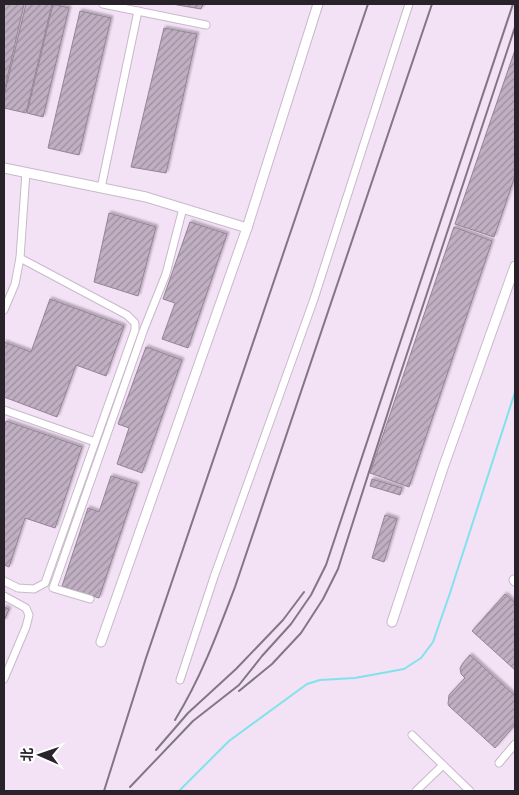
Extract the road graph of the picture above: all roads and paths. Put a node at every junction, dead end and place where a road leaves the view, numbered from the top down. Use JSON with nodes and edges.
{"nodes":[{"id":1,"x":103,"y":4,"type":"edge"},
{"id":2,"x":318,"y":4,"type":"edge"},
{"id":3,"x":409,"y":4,"type":"edge"},
{"id":4,"x":138,"y":11,"type":"junction"},
{"id":5,"x":206,"y":25,"type":"dead end"},
{"id":6,"x":4,"y":168,"type":"edge"},
{"id":7,"x":26,"y":172,"type":"junction"},
{"id":8,"x":101,"y":188,"type":"junction"},
{"id":9,"x":183,"y":208,"type":"junction"},
{"id":10,"x":247,"y":228,"type":"junction"},
{"id":11,"x":20,"y":258,"type":"junction"},
{"id":12,"x":515,"y":266,"type":"edge"},
{"id":13,"x":4,"y":310,"type":"edge"},
{"id":14,"x":4,"y":410,"type":"edge"},
{"id":15,"x":95,"y":442,"type":"junction"},
{"id":16,"x":4,"y":581,"type":"edge"},
{"id":17,"x":4,"y":596,"type":"edge"},
{"id":18,"x":90,"y":600,"type":"dead end"},
{"id":19,"x":392,"y":622,"type":"dead end"},
{"id":20,"x":101,"y":642,"type":"dead end"},
{"id":21,"x":4,"y":679,"type":"edge"},
{"id":22,"x":180,"y":680,"type":"dead end"},
{"id":23,"x":412,"y":735,"type":"dead end"},
{"id":24,"x":515,"y":744,"type":"edge"},
{"id":25,"x":499,"y":762,"type":"dead end"},
{"id":26,"x":443,"y":765,"type":"junction"},
{"id":27,"x":416,"y":791,"type":"edge"},
{"id":28,"x":470,"y":791,"type":"edge"}],
"edges":[{"from":1,"to":4,"type":"street"},
{"from":2,"to":10,"type":"street"},
{"from":3,"to":22,"type":"street"},
{"from":4,"to":5,"type":"street"},
{"from":4,"to":8,"type":"street"},
{"from":6,"to":7,"type":"street"},
{"from":7,"to":8,"type":"street"},
{"from":7,"to":11,"type":"street"},
{"from":8,"to":9,"type":"street"},
{"from":9,"to":10,"type":"street"},
{"from":9,"to":18,"type":"street"},
{"from":10,"to":20,"type":"street"},
{"from":11,"to":13,"type":"street"},
{"from":11,"to":15,"type":"street"},
{"from":12,"to":19,"type":"street"},
{"from":14,"to":15,"type":"street"},
{"from":15,"to":16,"type":"street"},
{"from":17,"to":21,"type":"street"},
{"from":23,"to":26,"type":"street"},
{"from":24,"to":25,"type":"street"},
{"from":26,"to":27,"type":"street"},
{"from":26,"to":28,"type":"street"}]}
